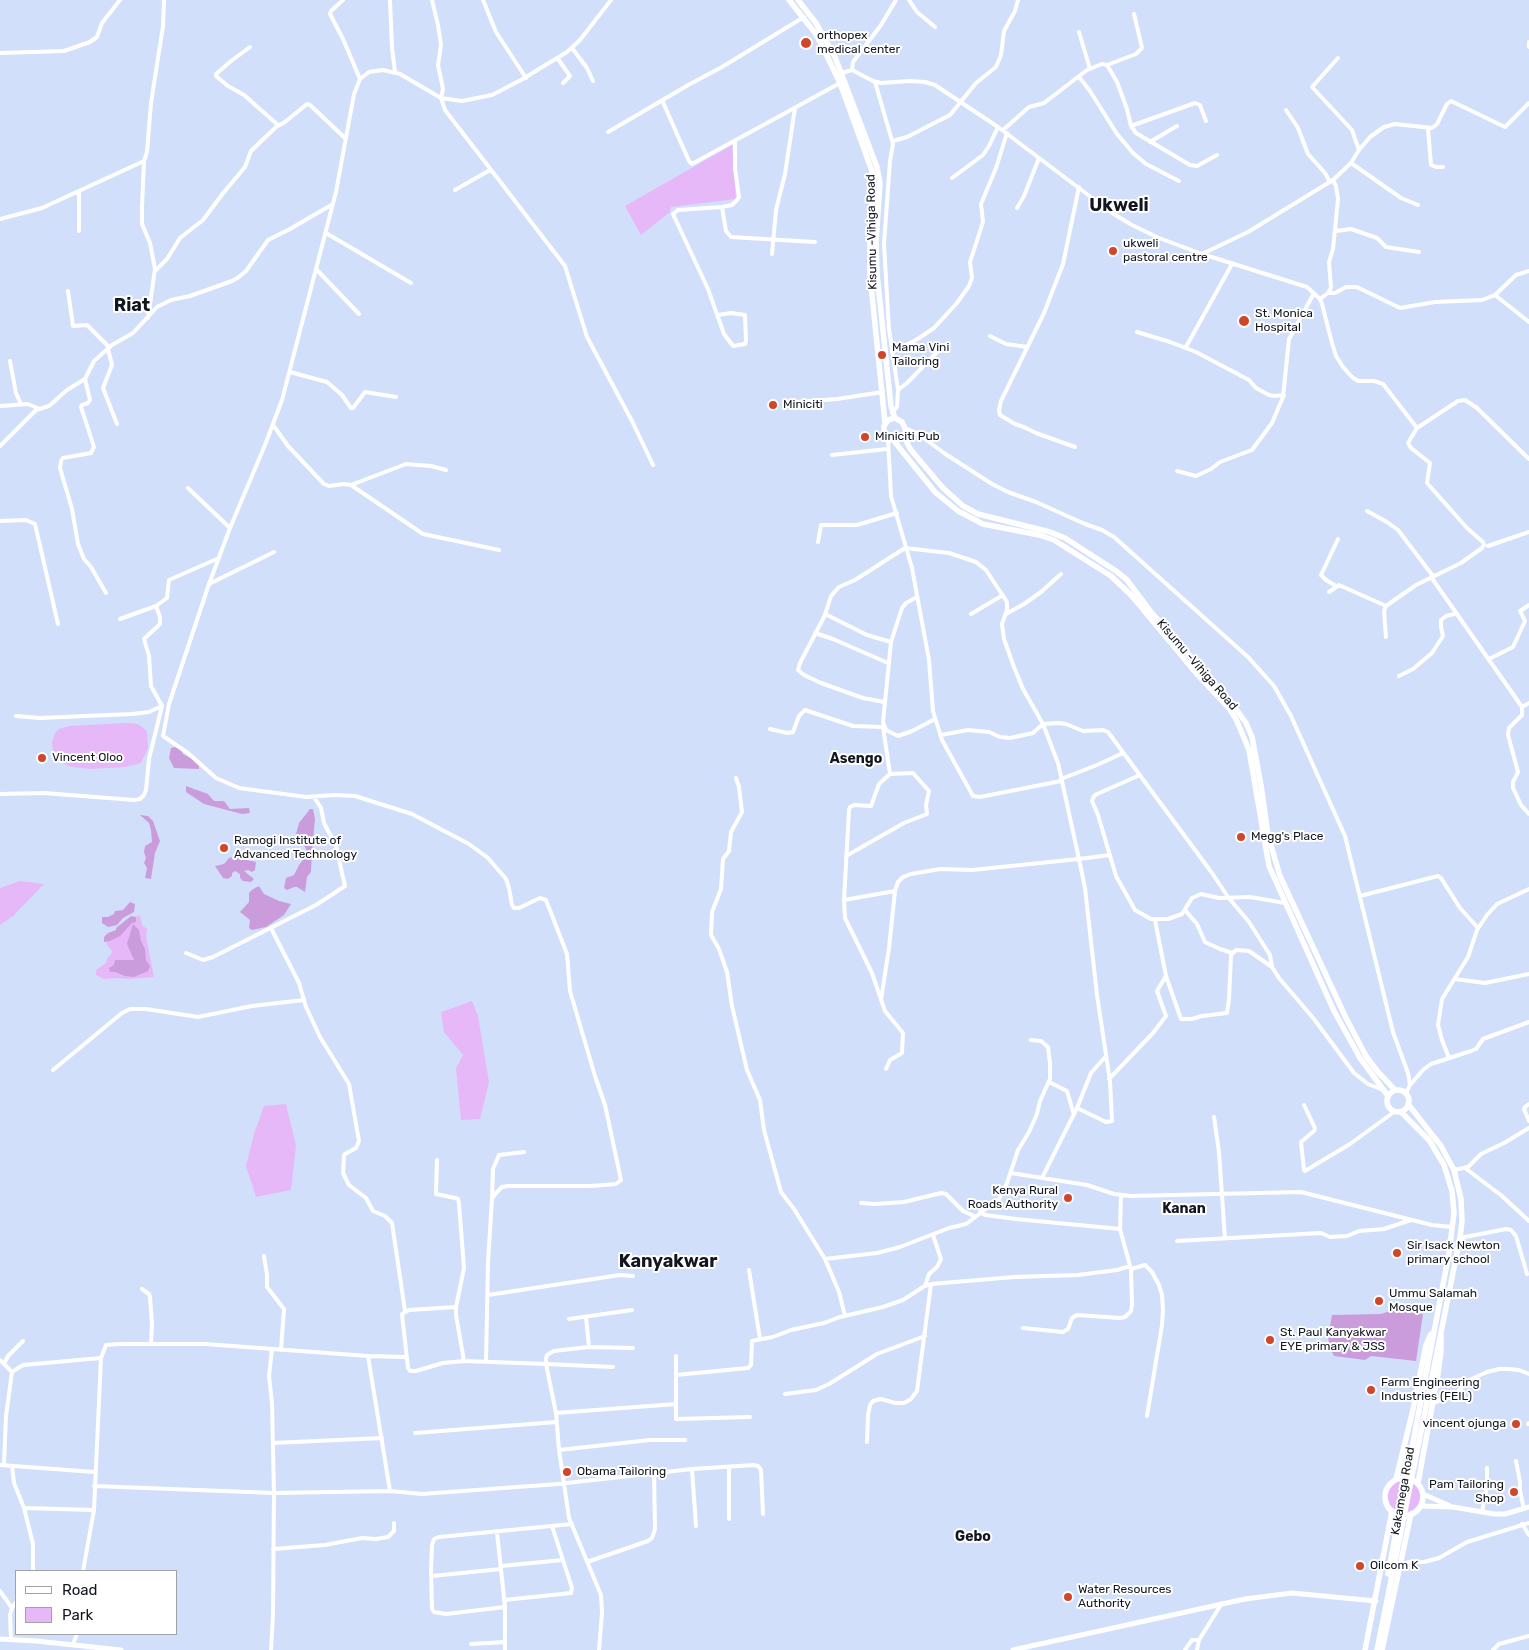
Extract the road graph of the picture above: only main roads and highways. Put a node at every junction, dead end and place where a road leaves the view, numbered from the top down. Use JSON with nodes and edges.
{"nodes":[{"id":1,"x":789,"y":0,"type":"edge"},
{"id":2,"x":798,"y":0,"type":"edge"},
{"id":3,"x":894,"y":416,"type":"junction"},
{"id":4,"x":885,"y":423,"type":"junction"},
{"id":5,"x":905,"y":430,"type":"junction"},
{"id":6,"x":894,"y":441,"type":"junction"},
{"id":7,"x":1395,"y":1090,"type":"junction"},
{"id":8,"x":1388,"y":1096,"type":"junction"},
{"id":9,"x":1408,"y":1104,"type":"junction"},
{"id":10,"x":1397,"y":1112,"type":"junction"},
{"id":11,"x":1434,"y":1331,"type":"junction"},
{"id":12,"x":1441,"y":1331,"type":"junction"},
{"id":13,"x":1396,"y":1479,"type":"junction"},
{"id":14,"x":1418,"y":1483,"type":"junction"},
{"id":15,"x":1423,"y":1494,"type":"junction"},
{"id":16,"x":1421,"y":1506,"type":"junction"},
{"id":17,"x":1453,"y":1507,"type":"junction"},
{"id":18,"x":1527,"y":1508,"type":"edge"},
{"id":19,"x":1392,"y":1511,"type":"junction"},
{"id":20,"x":1411,"y":1514,"type":"junction"},
{"id":21,"x":1376,"y":1601,"type":"junction"},
{"id":22,"x":0,"y":1639,"type":"edge"},
{"id":23,"x":121,"y":1650,"type":"edge"},
{"id":24,"x":1013,"y":1650,"type":"edge"},
{"id":25,"x":1365,"y":1650,"type":"edge"},
{"id":26,"x":1375,"y":1650,"type":"edge"},
{"id":27,"x":1382,"y":1650,"type":"edge"}],
"edges":[{"from":1,"to":4,"type":"highway","name":"Kisumu -Vihiga Road"},
{"from":2,"to":3,"type":"highway","name":"Kisumu -Vihiga Road"},
{"from":3,"to":4,"type":"highway"},
{"from":3,"to":5,"type":"highway"},
{"from":4,"to":6,"type":"highway"},
{"from":5,"to":6,"type":"highway"},
{"from":5,"to":7,"type":"highway","name":"Kisumu -Vihiga Road"},
{"from":6,"to":8,"type":"highway","name":"Kisumu -Vihiga Road"},
{"from":7,"to":8,"type":"highway"},
{"from":7,"to":9,"type":"highway"},
{"from":8,"to":10,"type":"highway"},
{"from":9,"to":10,"type":"highway"},
{"from":9,"to":12,"type":"highway"},
{"from":10,"to":11,"type":"highway","name":"Kakamega Road"},
{"from":11,"to":13,"type":"highway"},
{"from":11,"to":26,"type":"highway","name":"Kakamega Road"},
{"from":12,"to":14,"type":"highway"},
{"from":12,"to":26,"type":"highway","name":"Kakamega Road"},
{"from":13,"to":14,"type":"highway"},
{"from":13,"to":19,"type":"highway"},
{"from":14,"to":15,"type":"highway"},
{"from":15,"to":16,"type":"highway"},
{"from":15,"to":17,"type":"main road"},
{"from":16,"to":17,"type":"main road"},
{"from":16,"to":20,"type":"highway"},
{"from":17,"to":18,"type":"main road"},
{"from":19,"to":20,"type":"highway"},
{"from":19,"to":21,"type":"highway"},
{"from":20,"to":27,"type":"highway"},
{"from":21,"to":24,"type":"main road"},
{"from":21,"to":25,"type":"highway"},
{"from":22,"to":23,"type":"main road"}]}
